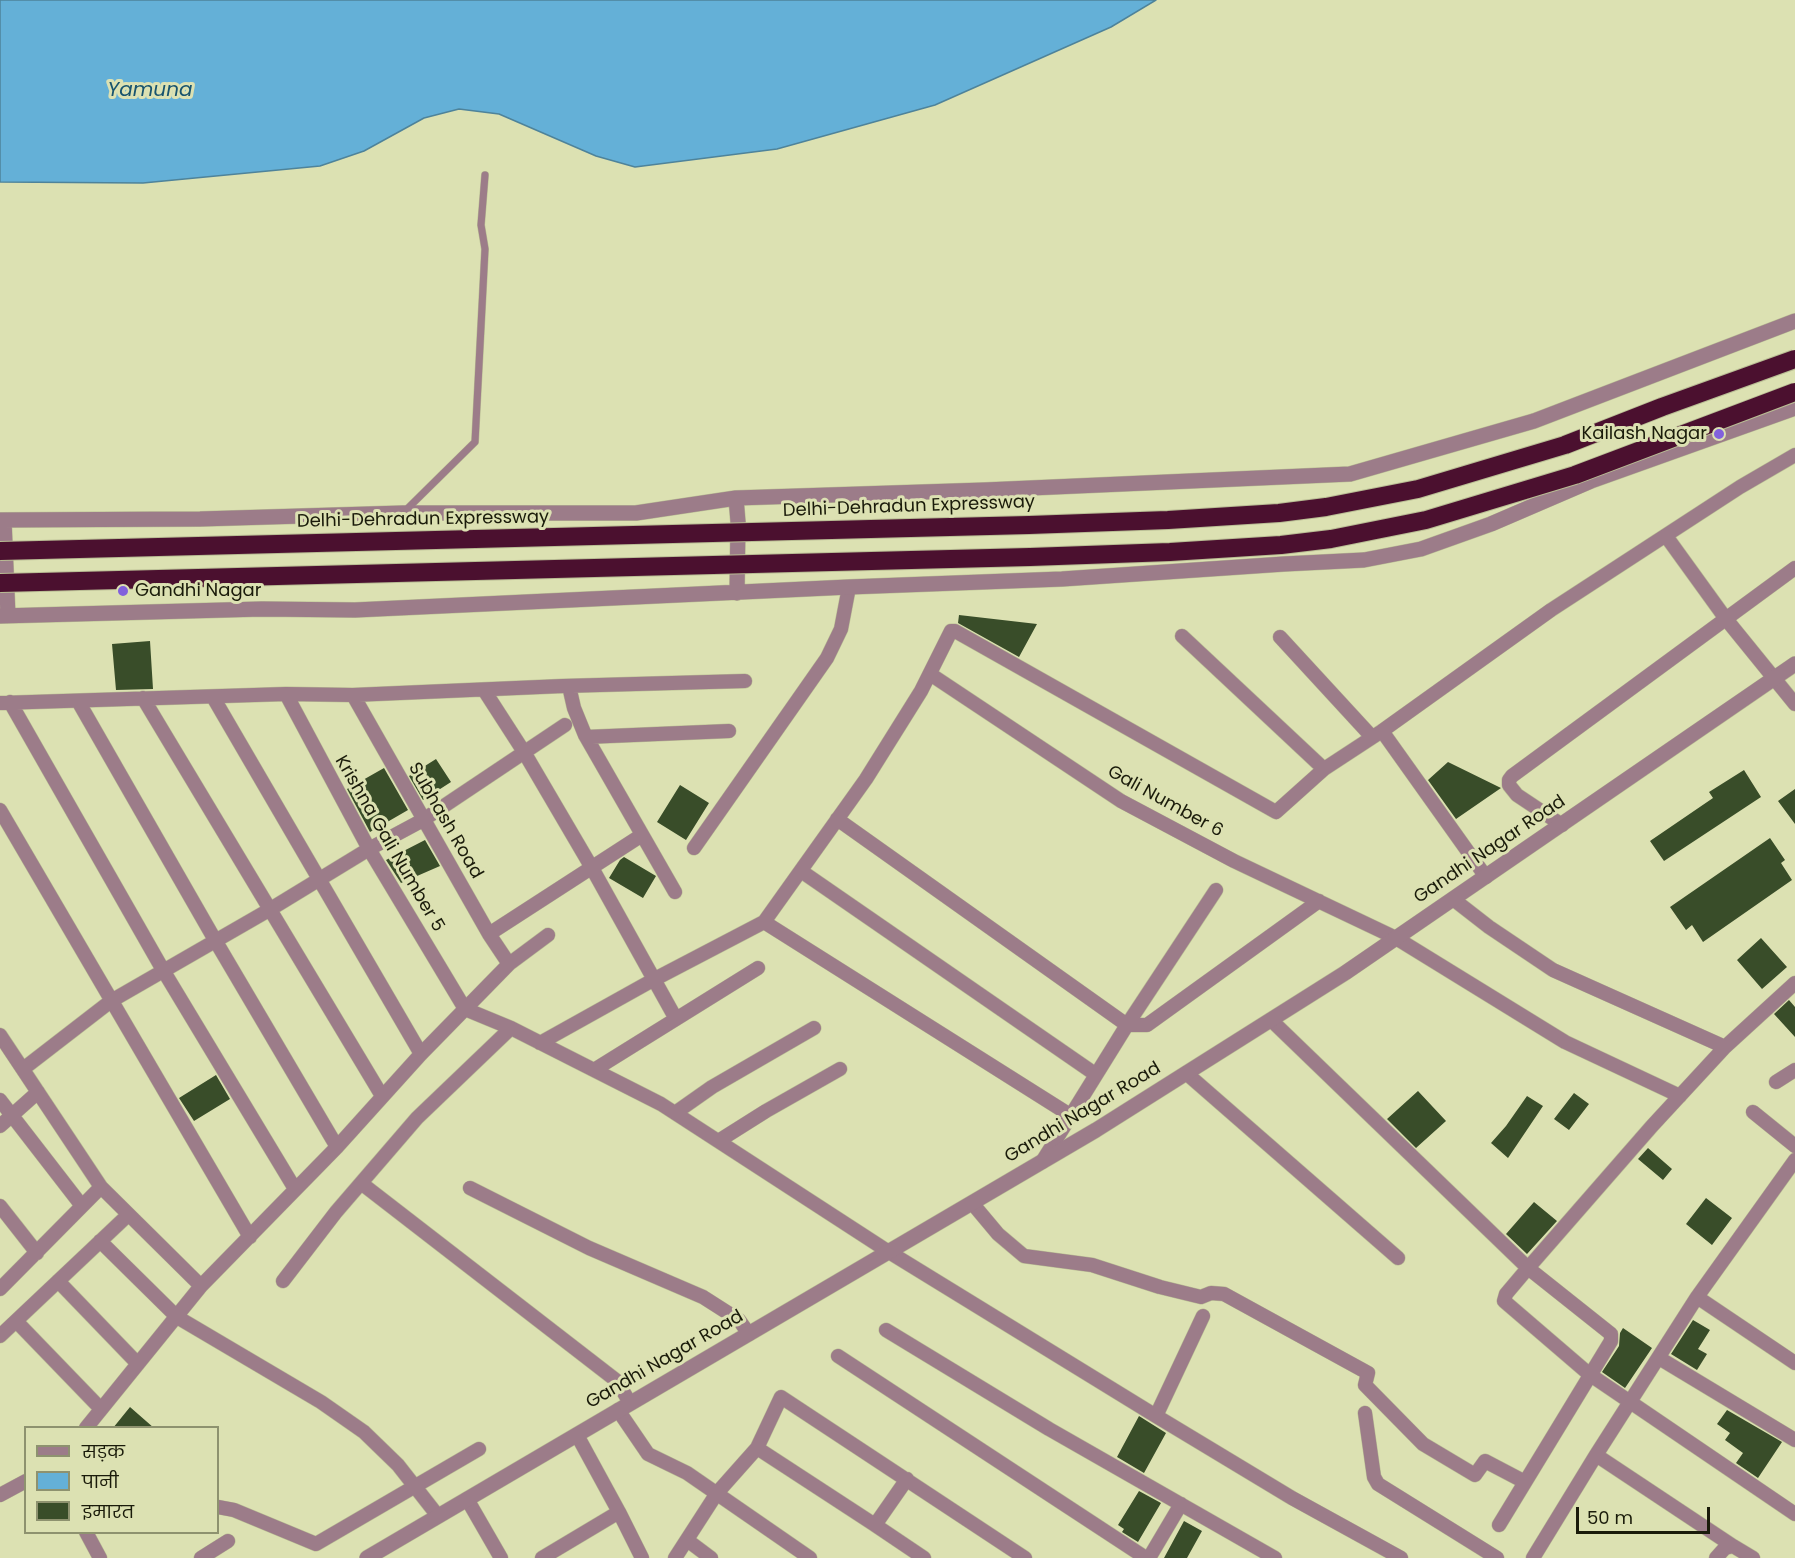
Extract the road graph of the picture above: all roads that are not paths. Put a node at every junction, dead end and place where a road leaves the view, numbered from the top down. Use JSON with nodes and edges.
{"nodes":[{"id":1,"x":485,"y":175,"type":"dead end"},
{"id":2,"x":1795,"y":321,"type":"edge"},
{"id":3,"x":1795,"y":359,"type":"edge"},
{"id":4,"x":1795,"y":392,"type":"edge"},
{"id":5,"x":1795,"y":408,"type":"edge"},
{"id":6,"x":1795,"y":455,"type":"edge"},
{"id":7,"x":736,"y":498,"type":"junction"},
{"id":8,"x":403,"y":513,"type":"junction"},
{"id":9,"x":2,"y":520,"type":"edge"},
{"id":10,"x":1666,"y":536,"type":"junction"},
{"id":11,"x":0,"y":551,"type":"edge"},
{"id":12,"x":1795,"y":568,"type":"edge"},
{"id":13,"x":0,"y":583,"type":"edge"},
{"id":14,"x":849,"y":587,"type":"junction"},
{"id":15,"x":737,"y":593,"type":"junction"},
{"id":16,"x":4,"y":616,"type":"edge"},
{"id":17,"x":1726,"y":619,"type":"junction"},
{"id":18,"x":1182,"y":636,"type":"dead end"},
{"id":19,"x":1280,"y":637,"type":"dead end"},
{"id":20,"x":1795,"y":664,"type":"edge"},
{"id":21,"x":930,"y":674,"type":"junction"},
{"id":22,"x":1774,"y":679,"type":"junction"},
{"id":23,"x":745,"y":681,"type":"dead end"},
{"id":24,"x":569,"y":686,"type":"junction"},
{"id":25,"x":484,"y":690,"type":"junction"},
{"id":26,"x":286,"y":694,"type":"junction"},
{"id":27,"x":353,"y":695,"type":"junction"},
{"id":28,"x":213,"y":697,"type":"junction"},
{"id":29,"x":143,"y":698,"type":"junction"},
{"id":30,"x":78,"y":701,"type":"junction"},
{"id":31,"x":5,"y":702,"type":"edge"},
{"id":32,"x":1795,"y":704,"type":"edge"},
{"id":33,"x":565,"y":725,"type":"dead end"},
{"id":34,"x":729,"y":731,"type":"dead end"},
{"id":35,"x":1377,"y":734,"type":"junction"},
{"id":36,"x":586,"y":737,"type":"junction"},
{"id":37,"x":524,"y":752,"type":"junction"},
{"id":38,"x":1324,"y":769,"type":"junction"},
{"id":39,"x":0,"y":810,"type":"edge"},
{"id":40,"x":837,"y":819,"type":"junction"},
{"id":41,"x":423,"y":820,"type":"junction"},
{"id":42,"x":1562,"y":825,"type":"junction"},
{"id":43,"x":642,"y":835,"type":"junction"},
{"id":44,"x":694,"y":848,"type":"dead end"},
{"id":45,"x":369,"y":849,"type":"junction"},
{"id":46,"x":592,"y":868,"type":"junction"},
{"id":47,"x":801,"y":872,"type":"junction"},
{"id":48,"x":1485,"y":877,"type":"junction"},
{"id":49,"x":318,"y":880,"type":"junction"},
{"id":50,"x":1216,"y":890,"type":"dead end"},
{"id":51,"x":675,"y":892,"type":"dead end"},
{"id":52,"x":1453,"y":899,"type":"junction"},
{"id":53,"x":1319,"y":901,"type":"junction"},
{"id":54,"x":269,"y":910,"type":"junction"},
{"id":55,"x":764,"y":922,"type":"junction"},
{"id":56,"x":489,"y":934,"type":"junction"},
{"id":57,"x":548,"y":935,"type":"dead end"},
{"id":58,"x":1396,"y":938,"type":"junction"},
{"id":59,"x":215,"y":940,"type":"junction"},
{"id":60,"x":509,"y":964,"type":"junction"},
{"id":61,"x":758,"y":968,"type":"dead end"},
{"id":62,"x":163,"y":970,"type":"junction"},
{"id":63,"x":653,"y":980,"type":"junction"},
{"id":64,"x":1795,"y":983,"type":"edge"},
{"id":65,"x":111,"y":1000,"type":"junction"},
{"id":66,"x":465,"y":1009,"type":"junction"},
{"id":67,"x":676,"y":1019,"type":"junction"},
{"id":68,"x":1271,"y":1020,"type":"junction"},
{"id":69,"x":1127,"y":1024,"type":"junction"},
{"id":70,"x":511,"y":1028,"type":"junction"},
{"id":71,"x":813,"y":1028,"type":"dead end"},
{"id":72,"x":0,"y":1035,"type":"edge"},
{"id":73,"x":540,"y":1043,"type":"junction"},
{"id":74,"x":1725,"y":1047,"type":"junction"},
{"id":75,"x":421,"y":1054,"type":"junction"},
{"id":76,"x":23,"y":1069,"type":"junction"},
{"id":77,"x":840,"y":1069,"type":"dead end"},
{"id":78,"x":594,"y":1070,"type":"junction"},
{"id":79,"x":1795,"y":1070,"type":"edge"},
{"id":80,"x":1186,"y":1073,"type":"junction"},
{"id":81,"x":1095,"y":1074,"type":"junction"},
{"id":82,"x":1776,"y":1082,"type":"dead end"},
{"id":83,"x":38,"y":1092,"type":"junction"},
{"id":84,"x":382,"y":1096,"type":"junction"},
{"id":85,"x":1680,"y":1096,"type":"junction"},
{"id":86,"x":0,"y":1100,"type":"edge"},
{"id":87,"x":1753,"y":1112,"type":"dead end"},
{"id":88,"x":675,"y":1113,"type":"junction"},
{"id":89,"x":1070,"y":1115,"type":"junction"},
{"id":90,"x":11,"y":1116,"type":"junction"},
{"id":91,"x":0,"y":1126,"type":"edge"},
{"id":92,"x":720,"y":1140,"type":"junction"},
{"id":93,"x":1795,"y":1146,"type":"edge"},
{"id":94,"x":337,"y":1147,"type":"junction"},
{"id":95,"x":1795,"y":1160,"type":"edge"},
{"id":96,"x":1041,"y":1161,"type":"junction"},
{"id":97,"x":361,"y":1183,"type":"junction"},
{"id":98,"x":101,"y":1187,"type":"junction"},
{"id":99,"x":470,"y":1188,"type":"dead end"},
{"id":100,"x":295,"y":1189,"type":"junction"},
{"id":101,"x":972,"y":1203,"type":"junction"},
{"id":102,"x":0,"y":1206,"type":"edge"},
{"id":103,"x":82,"y":1206,"type":"junction"},
{"id":104,"x":128,"y":1215,"type":"junction"},
{"id":105,"x":250,"y":1237,"type":"junction"},
{"id":106,"x":100,"y":1241,"type":"junction"},
{"id":107,"x":889,"y":1252,"type":"junction"},
{"id":108,"x":37,"y":1253,"type":"junction"},
{"id":109,"x":1398,"y":1258,"type":"dead end"},
{"id":110,"x":1528,"y":1268,"type":"junction"},
{"id":111,"x":58,"y":1281,"type":"junction"},
{"id":112,"x":283,"y":1281,"type":"dead end"},
{"id":113,"x":201,"y":1286,"type":"junction"},
{"id":114,"x":0,"y":1289,"type":"edge"},
{"id":115,"x":1697,"y":1297,"type":"junction"},
{"id":116,"x":1203,"y":1316,"type":"dead end"},
{"id":117,"x":177,"y":1317,"type":"junction"},
{"id":118,"x":16,"y":1321,"type":"junction"},
{"id":119,"x":886,"y":1330,"type":"dead end"},
{"id":120,"x":748,"y":1334,"type":"junction"},
{"id":121,"x":0,"y":1336,"type":"edge"},
{"id":122,"x":838,"y":1356,"type":"dead end"},
{"id":123,"x":1659,"y":1358,"type":"junction"},
{"id":124,"x":1795,"y":1363,"type":"edge"},
{"id":125,"x":138,"y":1364,"type":"junction"},
{"id":126,"x":1589,"y":1374,"type":"junction"},
{"id":127,"x":1630,"y":1403,"type":"junction"},
{"id":128,"x":624,"y":1407,"type":"junction"},
{"id":129,"x":101,"y":1409,"type":"junction"},
{"id":130,"x":1365,"y":1413,"type":"dead end"},
{"id":131,"x":1156,"y":1416,"type":"junction"},
{"id":132,"x":88,"y":1426,"type":"edge"},
{"id":133,"x":577,"y":1435,"type":"junction"},
{"id":134,"x":1795,"y":1440,"type":"edge"},
{"id":135,"x":757,"y":1448,"type":"junction"},
{"id":136,"x":479,"y":1449,"type":"dead end"},
{"id":137,"x":1596,"y":1455,"type":"junction"},
{"id":138,"x":907,"y":1479,"type":"junction"},
{"id":139,"x":24,"y":1482,"type":"edge"},
{"id":140,"x":1525,"y":1482,"type":"junction"},
{"id":141,"x":415,"y":1486,"type":"junction"},
{"id":142,"x":717,"y":1493,"type":"junction"},
{"id":143,"x":0,"y":1495,"type":"edge"},
{"id":144,"x":467,"y":1499,"type":"junction"},
{"id":145,"x":1181,"y":1504,"type":"junction"},
{"id":146,"x":219,"y":1507,"type":"edge"},
{"id":147,"x":619,"y":1512,"type":"junction"},
{"id":148,"x":1795,"y":1514,"type":"edge"},
{"id":149,"x":438,"y":1516,"type":"junction"},
{"id":150,"x":875,"y":1525,"type":"junction"},
{"id":151,"x":1499,"y":1525,"type":"dead end"},
{"id":152,"x":87,"y":1534,"type":"edge"},
{"id":153,"x":687,"y":1540,"type":"junction"},
{"id":154,"x":228,"y":1541,"type":"dead end"},
{"id":155,"x":1733,"y":1546,"type":"junction"},
{"id":156,"x":100,"y":1558,"type":"edge"},
{"id":157,"x":201,"y":1558,"type":"edge"},
{"id":158,"x":368,"y":1558,"type":"edge"},
{"id":159,"x":501,"y":1558,"type":"edge"},
{"id":160,"x":542,"y":1558,"type":"edge"},
{"id":161,"x":642,"y":1558,"type":"edge"},
{"id":162,"x":675,"y":1558,"type":"edge"},
{"id":163,"x":711,"y":1558,"type":"edge"},
{"id":164,"x":808,"y":1558,"type":"edge"},
{"id":165,"x":924,"y":1558,"type":"edge"},
{"id":166,"x":1025,"y":1558,"type":"edge"},
{"id":167,"x":1147,"y":1558,"type":"edge"},
{"id":168,"x":1275,"y":1558,"type":"edge"},
{"id":169,"x":1401,"y":1558,"type":"edge"},
{"id":170,"x":1497,"y":1558,"type":"edge"},
{"id":171,"x":1533,"y":1558,"type":"edge"},
{"id":172,"x":1716,"y":1558,"type":"edge"},
{"id":173,"x":1752,"y":1558,"type":"edge"}],
"edges":[{"from":1,"to":8,"type":"lane"},
{"from":2,"to":7,"type":"street"},
{"from":3,"to":11,"type":"highway","name":"Delhi-Dehradun Expressway","bridge":true},
{"from":4,"to":13,"type":"highway","bridge":true},
{"from":5,"to":14,"type":"street"},
{"from":6,"to":10,"type":"street"},
{"from":7,"to":8,"type":"street"},
{"from":7,"to":15,"type":"street"},
{"from":8,"to":9,"type":"street"},
{"from":9,"to":16,"type":"street"},
{"from":10,"to":17,"type":"street"},
{"from":10,"to":35,"type":"street"},
{"from":12,"to":17,"type":"street"},
{"from":14,"to":15,"type":"street"},
{"from":14,"to":44,"type":"street"},
{"from":15,"to":16,"type":"street"},
{"from":17,"to":22,"type":"street"},
{"from":17,"to":42,"type":"street"},
{"from":18,"to":38,"type":"street"},
{"from":19,"to":35,"type":"street"},
{"from":20,"to":22,"type":"street","name":"Gandhi Nagar Road"},
{"from":21,"to":38,"type":"street"},
{"from":21,"to":40,"type":"street"},
{"from":21,"to":53,"type":"street","name":"Gali Number 6"},
{"from":22,"to":32,"type":"street"},
{"from":22,"to":42,"type":"street","name":"Gandhi Nagar Road"},
{"from":23,"to":24,"type":"street"},
{"from":24,"to":25,"type":"street"},
{"from":24,"to":36,"type":"street"},
{"from":25,"to":27,"type":"street"},
{"from":25,"to":37,"type":"street"},
{"from":26,"to":27,"type":"street"},
{"from":26,"to":28,"type":"street"},
{"from":26,"to":45,"type":"street","name":"Krishna Gali Number 5"},
{"from":27,"to":41,"type":"street","name":"Subhash Road"},
{"from":28,"to":29,"type":"street"},
{"from":28,"to":49,"type":"street"},
{"from":29,"to":30,"type":"street"},
{"from":29,"to":54,"type":"street"},
{"from":30,"to":31,"type":"street"},
{"from":30,"to":59,"type":"street"},
{"from":31,"to":62,"type":"street"},
{"from":33,"to":37,"type":"street"},
{"from":34,"to":36,"type":"street"},
{"from":35,"to":38,"type":"street"},
{"from":35,"to":48,"type":"street"},
{"from":36,"to":43,"type":"street"},
{"from":37,"to":41,"type":"street"},
{"from":37,"to":46,"type":"street"},
{"from":39,"to":65,"type":"street"},
{"from":40,"to":47,"type":"street"},
{"from":40,"to":69,"type":"street"},
{"from":41,"to":45,"type":"street"},
{"from":41,"to":56,"type":"street","name":"Subhash Road"},
{"from":42,"to":48,"type":"street","name":"Gandhi Nagar Road"},
{"from":43,"to":46,"type":"street"},
{"from":43,"to":51,"type":"street"},
{"from":45,"to":49,"type":"street"},
{"from":45,"to":66,"type":"street","name":"Krishna Gali Number 5"},
{"from":46,"to":56,"type":"street"},
{"from":46,"to":63,"type":"street"},
{"from":47,"to":55,"type":"street"},
{"from":47,"to":81,"type":"street"},
{"from":48,"to":52,"type":"street","name":"Gandhi Nagar Road"},
{"from":49,"to":54,"type":"street"},
{"from":49,"to":75,"type":"street"},
{"from":50,"to":69,"type":"street"},
{"from":52,"to":58,"type":"street","name":"Gandhi Nagar Road"},
{"from":52,"to":74,"type":"street"},
{"from":53,"to":58,"type":"street","name":"Gali Number 6"},
{"from":53,"to":69,"type":"street"},
{"from":54,"to":59,"type":"street"},
{"from":54,"to":84,"type":"street"},
{"from":55,"to":63,"type":"street"},
{"from":55,"to":89,"type":"street"},
{"from":56,"to":60,"type":"street","name":"Subhash Road"},
{"from":57,"to":60,"type":"street"},
{"from":58,"to":68,"type":"street","name":"Gandhi Nagar Road"},
{"from":58,"to":85,"type":"street","name":"Gali Number 6"},
{"from":59,"to":62,"type":"street"},
{"from":59,"to":94,"type":"street"},
{"from":60,"to":66,"type":"street"},
{"from":61,"to":67,"type":"street"},
{"from":62,"to":65,"type":"street"},
{"from":62,"to":100,"type":"street"},
{"from":63,"to":67,"type":"street"},
{"from":63,"to":73,"type":"street"},
{"from":64,"to":74,"type":"street"},
{"from":65,"to":76,"type":"street"},
{"from":65,"to":105,"type":"street"},
{"from":66,"to":70,"type":"street"},
{"from":66,"to":75,"type":"street"},
{"from":67,"to":78,"type":"street"},
{"from":68,"to":80,"type":"street","name":"Gandhi Nagar Road"},
{"from":68,"to":110,"type":"street"},
{"from":69,"to":81,"type":"street"},
{"from":70,"to":73,"type":"street"},
{"from":70,"to":97,"type":"street"},
{"from":71,"to":88,"type":"street"},
{"from":72,"to":76,"type":"street"},
{"from":73,"to":78,"type":"street"},
{"from":74,"to":85,"type":"street"},
{"from":75,"to":84,"type":"street"},
{"from":76,"to":83,"type":"street"},
{"from":77,"to":92,"type":"street"},
{"from":78,"to":88,"type":"street"},
{"from":79,"to":82,"type":"street"},
{"from":80,"to":96,"type":"street","name":"Gandhi Nagar Road"},
{"from":80,"to":109,"type":"street"},
{"from":81,"to":89,"type":"street"},
{"from":83,"to":90,"type":"street"},
{"from":83,"to":98,"type":"street"},
{"from":84,"to":94,"type":"street"},
{"from":85,"to":110,"type":"street"},
{"from":86,"to":90,"type":"street"},
{"from":87,"to":93,"type":"street"},
{"from":88,"to":92,"type":"street"},
{"from":89,"to":96,"type":"street"},
{"from":90,"to":91,"type":"street"},
{"from":90,"to":103,"type":"street"},
{"from":92,"to":107,"type":"street"},
{"from":94,"to":100,"type":"street"},
{"from":95,"to":115,"type":"street"},
{"from":96,"to":101,"type":"street","name":"Gandhi Nagar Road"},
{"from":97,"to":112,"type":"street"},
{"from":97,"to":128,"type":"street"},
{"from":98,"to":103,"type":"street"},
{"from":98,"to":104,"type":"street"},
{"from":99,"to":120,"type":"street"},
{"from":100,"to":105,"type":"street"},
{"from":101,"to":107,"type":"street","name":"Gandhi Nagar Road"},
{"from":101,"to":140,"type":"street"},
{"from":102,"to":108,"type":"street"},
{"from":103,"to":108,"type":"street"},
{"from":104,"to":106,"type":"street"},
{"from":104,"to":113,"type":"street"},
{"from":105,"to":113,"type":"street"},
{"from":106,"to":111,"type":"street"},
{"from":106,"to":117,"type":"street"},
{"from":107,"to":120,"type":"street","name":"Gandhi Nagar Road"},
{"from":107,"to":131,"type":"street"},
{"from":108,"to":114,"type":"street"},
{"from":110,"to":126,"type":"street"},
{"from":110,"to":126,"type":"street"},
{"from":111,"to":118,"type":"street"},
{"from":111,"to":125,"type":"street"},
{"from":113,"to":117,"type":"street"},
{"from":115,"to":123,"type":"street"},
{"from":115,"to":124,"type":"street"},
{"from":116,"to":131,"type":"street"},
{"from":117,"to":125,"type":"street"},
{"from":117,"to":141,"type":"street"},
{"from":118,"to":121,"type":"street"},
{"from":118,"to":129,"type":"street"},
{"from":119,"to":145,"type":"street"},
{"from":120,"to":128,"type":"street","name":"Gandhi Nagar Road"},
{"from":122,"to":167,"type":"street"},
{"from":123,"to":127,"type":"street"},
{"from":123,"to":134,"type":"street"},
{"from":125,"to":129,"type":"street"},
{"from":126,"to":127,"type":"street"},
{"from":126,"to":140,"type":"street"},
{"from":127,"to":137,"type":"street"},
{"from":127,"to":148,"type":"street"},
{"from":128,"to":133,"type":"street","name":"Gandhi Nagar Road"},
{"from":128,"to":142,"type":"street"},
{"from":129,"to":132,"type":"street"},
{"from":130,"to":170,"type":"street"},
{"from":131,"to":169,"type":"street"},
{"from":133,"to":144,"type":"street","name":"Gandhi Nagar Road"},
{"from":133,"to":147,"type":"street"},
{"from":135,"to":138,"type":"street"},
{"from":135,"to":142,"type":"street"},
{"from":135,"to":150,"type":"street"},
{"from":136,"to":141,"type":"street"},
{"from":137,"to":155,"type":"street"},
{"from":137,"to":171,"type":"street"},
{"from":138,"to":150,"type":"street"},
{"from":138,"to":166,"type":"street"},
{"from":139,"to":143,"type":"street"},
{"from":140,"to":151,"type":"street"},
{"from":141,"to":146,"type":"street"},
{"from":141,"to":149,"type":"street"},
{"from":142,"to":153,"type":"street"},
{"from":142,"to":164,"type":"street"},
{"from":144,"to":149,"type":"street","name":"Gandhi Nagar Road"},
{"from":144,"to":159,"type":"street"},
{"from":145,"to":167,"type":"street"},
{"from":145,"to":168,"type":"street"},
{"from":147,"to":160,"type":"street"},
{"from":147,"to":161,"type":"street"},
{"from":149,"to":158,"type":"street","name":"Gandhi Nagar Road"},
{"from":150,"to":165,"type":"street"},
{"from":152,"to":156,"type":"street"},
{"from":153,"to":162,"type":"street"},
{"from":153,"to":163,"type":"street"},
{"from":154,"to":157,"type":"street"},
{"from":155,"to":172,"type":"street"},
{"from":155,"to":173,"type":"street"}]}
